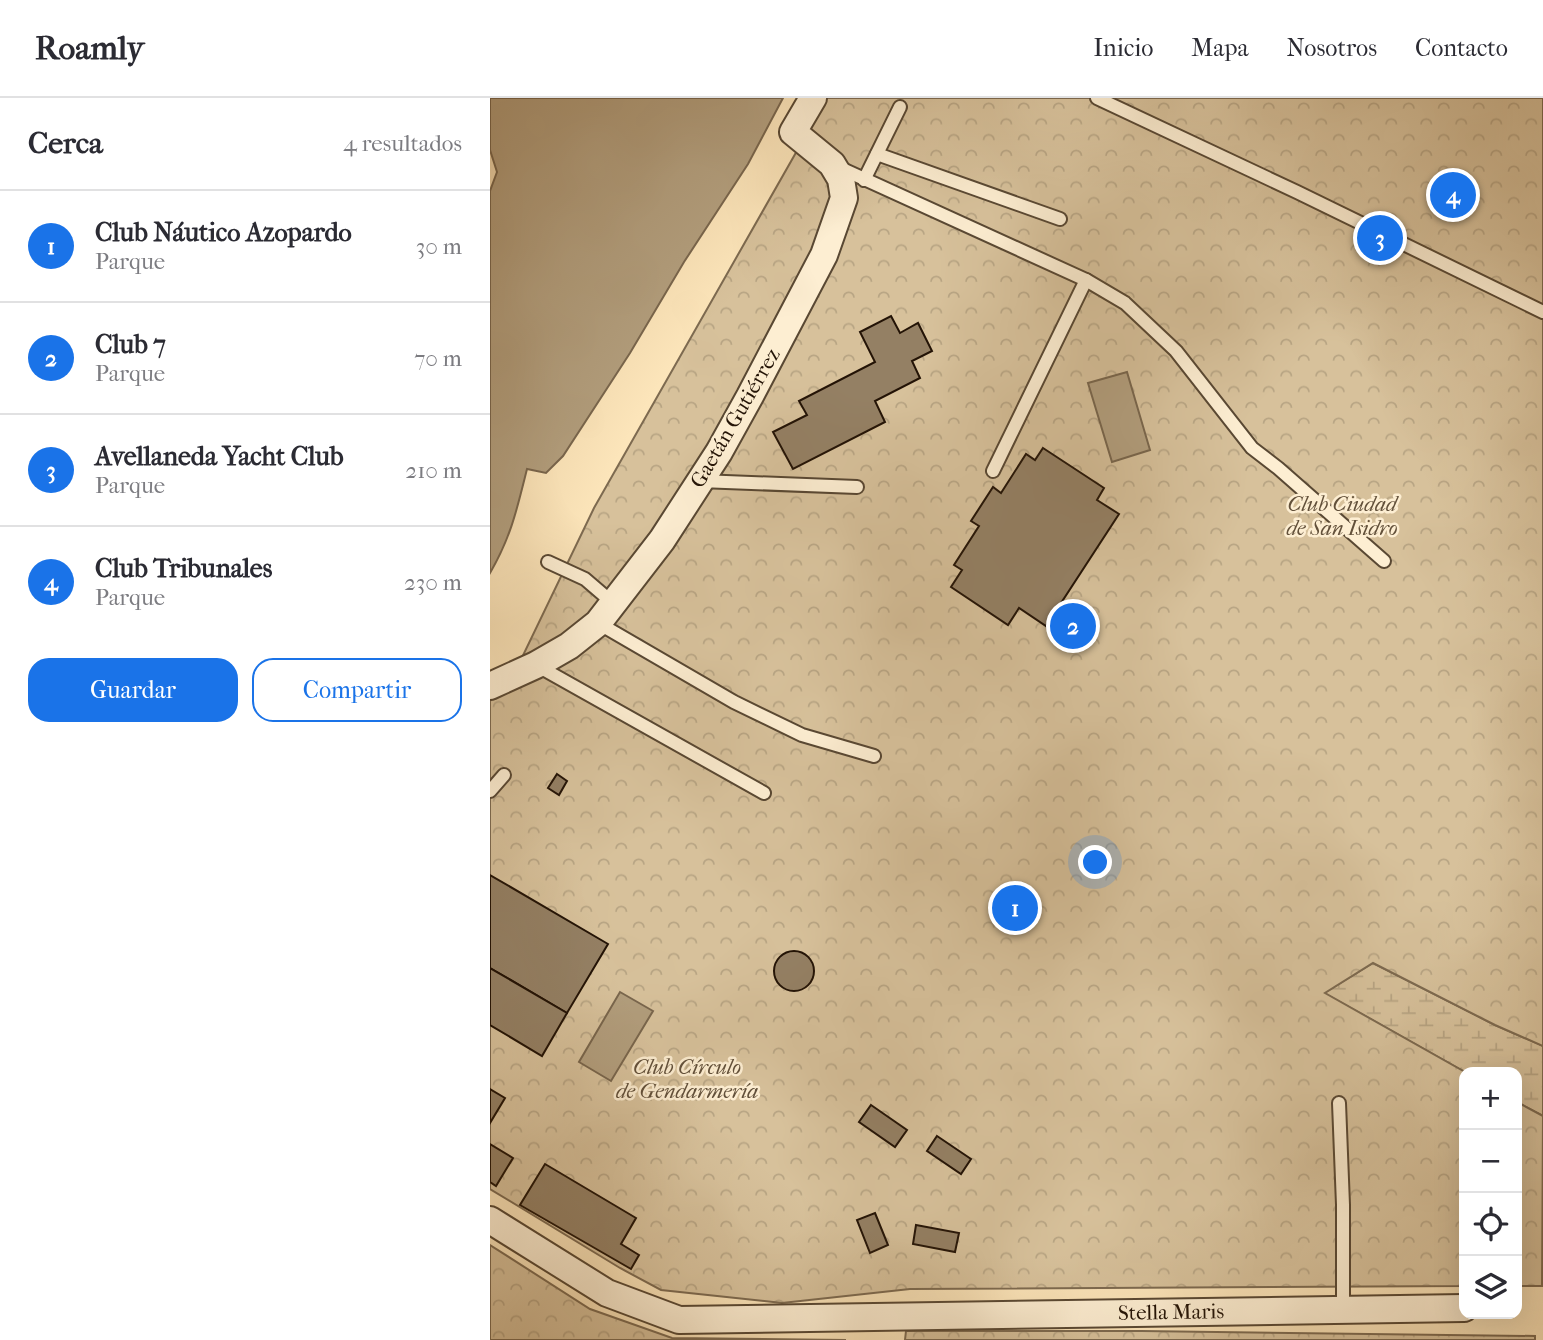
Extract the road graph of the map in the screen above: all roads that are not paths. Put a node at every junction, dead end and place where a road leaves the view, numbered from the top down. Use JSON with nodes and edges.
{"nodes":[{"id":1,"x":813,"y":98,"type":"edge"},
{"id":2,"x":1097,"y":98,"type":"edge"},
{"id":3,"x":900,"y":107,"type":"dead end"},
{"id":4,"x":877,"y":154,"type":"junction"},
{"id":5,"x":832,"y":164,"type":"junction"},
{"id":6,"x":864,"y":180,"type":"junction"},
{"id":7,"x":1060,"y":219,"type":"dead end"},
{"id":8,"x":1086,"y":280,"type":"junction"},
{"id":9,"x":1543,"y":312,"type":"edge"},
{"id":10,"x":993,"y":471,"type":"dead end"},
{"id":11,"x":700,"y":481,"type":"junction"},
{"id":12,"x":857,"y":488,"type":"dead end"},
{"id":13,"x":1384,"y":561,"type":"dead end"},
{"id":14,"x":548,"y":562,"type":"dead end"},
{"id":15,"x":606,"y":613,"type":"junction"},
{"id":16,"x":536,"y":665,"type":"junction"},
{"id":17,"x":490,"y":686,"type":"edge"},
{"id":18,"x":874,"y":756,"type":"dead end"},
{"id":19,"x":503,"y":775,"type":"dead end"},
{"id":20,"x":490,"y":791,"type":"edge"},
{"id":21,"x":764,"y":793,"type":"dead end"},
{"id":22,"x":1339,"y":1103,"type":"dead end"},
{"id":23,"x":490,"y":1220,"type":"edge"},
{"id":24,"x":1459,"y":1308,"type":"edge"},
{"id":25,"x":1343,"y":1310,"type":"junction"},
{"id":26,"x":876,"y":1328,"type":"edge"}],
"edges":[{"from":1,"to":5,"type":"street"},
{"from":2,"to":9,"type":"lane"},
{"from":3,"to":4,"type":"lane"},
{"from":4,"to":6,"type":"lane"},
{"from":4,"to":7,"type":"lane"},
{"from":5,"to":6,"type":"lane"},
{"from":5,"to":11,"type":"street","name":"Gaetán Gutiérrez"},
{"from":6,"to":8,"type":"lane"},
{"from":8,"to":10,"type":"lane"},
{"from":8,"to":13,"type":"lane"},
{"from":11,"to":12,"type":"lane"},
{"from":11,"to":15,"type":"street","name":"Gaetán Gutiérrez"},
{"from":14,"to":15,"type":"lane"},
{"from":15,"to":16,"type":"street","name":"Gaetán Gutiérrez"},
{"from":15,"to":18,"type":"lane"},
{"from":16,"to":17,"type":"street","name":"Gaetán Gutiérrez"},
{"from":16,"to":21,"type":"lane"},
{"from":19,"to":20,"type":"lane"},
{"from":22,"to":25,"type":"lane"},
{"from":23,"to":26,"type":"street","name":"Stella Maris"},
{"from":24,"to":25,"type":"street","name":"Stella Maris"},
{"from":25,"to":26,"type":"street","name":"Stella Maris"}]}
